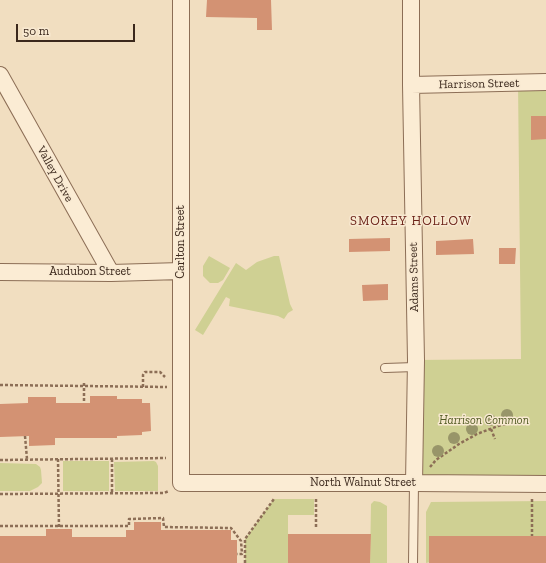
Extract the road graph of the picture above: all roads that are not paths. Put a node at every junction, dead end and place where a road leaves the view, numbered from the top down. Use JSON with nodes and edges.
{"nodes":[{"id":1,"x":181,"y":0,"type":"edge"},
{"id":2,"x":411,"y":0,"type":"edge"},
{"id":3,"x":0,"y":75,"type":"edge"},
{"id":4,"x":546,"y":82,"type":"edge"},
{"id":5,"x":411,"y":85,"type":"junction"},
{"id":6,"x":181,"y":271,"type":"junction"},
{"id":7,"x":0,"y":272,"type":"edge"},
{"id":8,"x":111,"y":273,"type":"junction"},
{"id":9,"x":416,"y":367,"type":"junction"},
{"id":10,"x":385,"y":368,"type":"dead end"},
{"id":11,"x":414,"y":483,"type":"junction"},
{"id":12,"x":181,"y":484,"type":"joint"},
{"id":13,"x":539,"y":484,"type":"edge"},
{"id":14,"x":413,"y":563,"type":"edge"}],
"edges":[{"from":1,"to":6,"type":"street","name":"Carlton Street"},
{"from":2,"to":5,"type":"street","name":"Adams Street"},
{"from":3,"to":8,"type":"street","name":"Valley Drive"},
{"from":4,"to":5,"type":"street","name":"Harrison Street"},
{"from":5,"to":9,"type":"street","name":"Adams Street"},
{"from":6,"to":8,"type":"street","name":"Audubon Street"},
{"from":6,"to":12,"type":"street","name":"Carlton Street"},
{"from":7,"to":8,"type":"street","name":"Audubon Street"},
{"from":9,"to":10,"type":"lane"},
{"from":9,"to":11,"type":"street","name":"Adams Street"},
{"from":11,"to":12,"type":"street","name":"North Walnut Street"},
{"from":11,"to":13,"type":"street","name":"North Walnut Street"},
{"from":11,"to":14,"type":"lane"}]}
